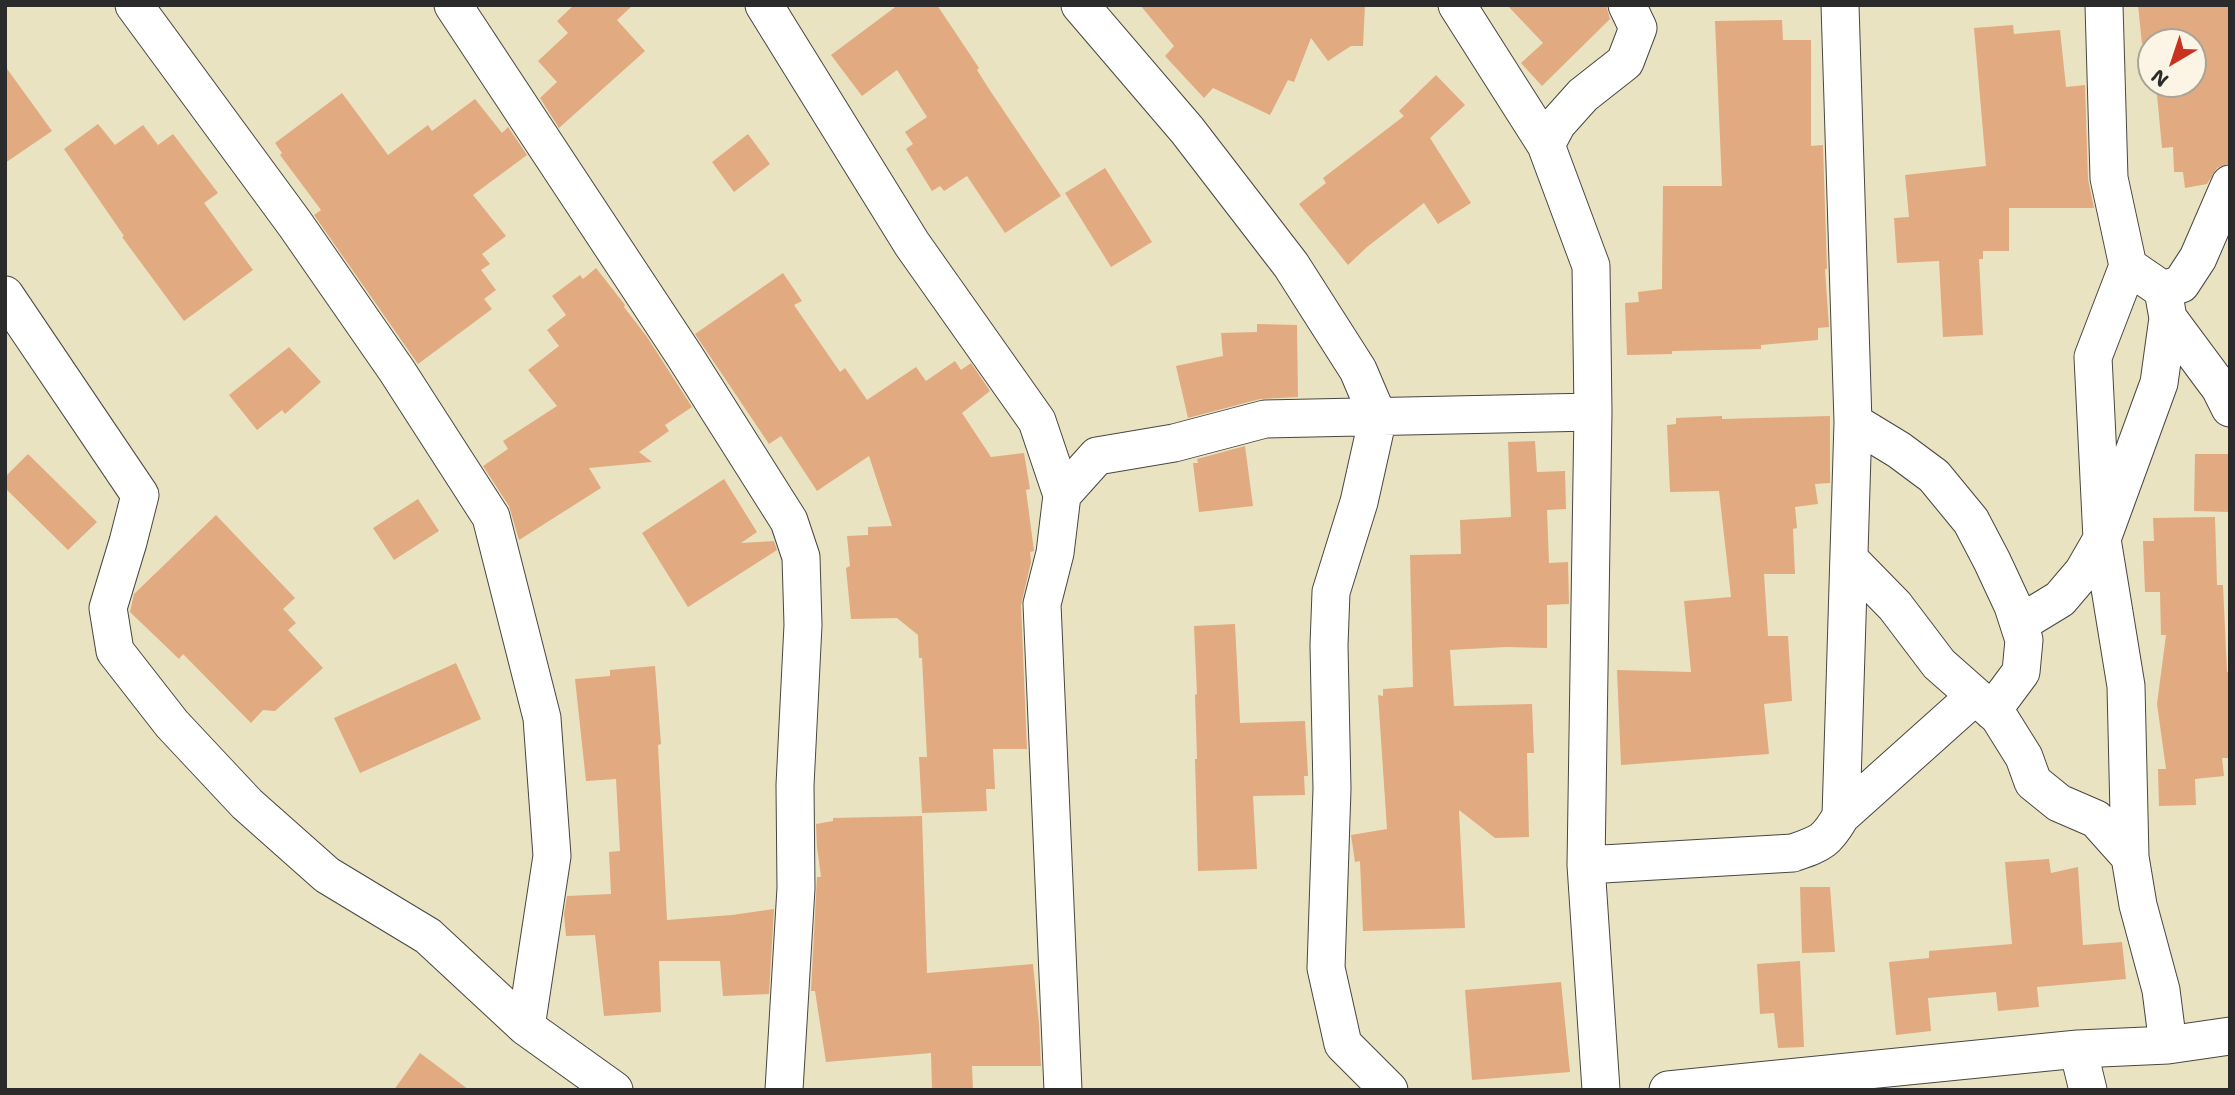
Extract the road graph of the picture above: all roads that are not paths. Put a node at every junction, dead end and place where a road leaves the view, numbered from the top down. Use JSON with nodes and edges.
{"nodes":[{"id":1,"x":134,"y":5,"type":"edge"},
{"id":2,"x":453,"y":5,"type":"edge"},
{"id":3,"x":764,"y":5,"type":"edge"},
{"id":4,"x":1080,"y":5,"type":"edge"},
{"id":5,"x":1457,"y":5,"type":"edge"},
{"id":6,"x":1627,"y":5,"type":"edge"},
{"id":7,"x":1840,"y":5,"type":"edge"},
{"id":8,"x":2104,"y":5,"type":"edge"},
{"id":9,"x":1546,"y":145,"type":"junction"},
{"id":10,"x":2230,"y":184,"type":"edge"},
{"id":11,"x":2128,"y":266,"type":"junction"},
{"id":12,"x":5,"y":295,"type":"edge"},
{"id":13,"x":2166,"y":304,"type":"junction"},
{"id":14,"x":2230,"y":408,"type":"edge"},
{"id":15,"x":1593,"y":412,"type":"junction"},
{"id":16,"x":1378,"y":417,"type":"junction"},
{"id":17,"x":1853,"y":422,"type":"junction"},
{"id":18,"x":1062,"y":495,"type":"junction"},
{"id":19,"x":2102,"y":539,"type":"junction"},
{"id":20,"x":1849,"y":559,"type":"junction"},
{"id":21,"x":2019,"y":624,"type":"junction"},
{"id":22,"x":1984,"y":703,"type":"junction"},
{"id":23,"x":1841,"y":816,"type":"junction"},
{"id":24,"x":2130,"y":856,"type":"junction"},
{"id":25,"x":1586,"y":865,"type":"junction"},
{"id":26,"x":526,"y":1027,"type":"junction"},
{"id":27,"x":2230,"y":1036,"type":"edge"},
{"id":28,"x":2168,"y":1045,"type":"junction"},
{"id":29,"x":2078,"y":1049,"type":"junction"},
{"id":30,"x":614,"y":1090,"type":"edge"},
{"id":31,"x":784,"y":1090,"type":"edge"},
{"id":32,"x":1063,"y":1090,"type":"edge"},
{"id":33,"x":1389,"y":1090,"type":"edge"},
{"id":34,"x":1601,"y":1090,"type":"edge"},
{"id":35,"x":1668,"y":1090,"type":"edge"},
{"id":36,"x":2088,"y":1090,"type":"edge"}],
"edges":[{"from":1,"to":26,"type":"street"},
{"from":2,"to":31,"type":"street"},
{"from":3,"to":18,"type":"street"},
{"from":4,"to":16,"type":"street"},
{"from":5,"to":9,"type":"street"},
{"from":6,"to":9,"type":"street"},
{"from":7,"to":17,"type":"street"},
{"from":8,"to":11,"type":"street"},
{"from":9,"to":15,"type":"street"},
{"from":10,"to":13,"type":"street"},
{"from":11,"to":13,"type":"street"},
{"from":11,"to":19,"type":"street"},
{"from":12,"to":26,"type":"street"},
{"from":13,"to":14,"type":"street"},
{"from":13,"to":19,"type":"street"},
{"from":15,"to":16,"type":"street"},
{"from":15,"to":25,"type":"street"},
{"from":16,"to":18,"type":"street"},
{"from":16,"to":33,"type":"street"},
{"from":17,"to":20,"type":"street"},
{"from":17,"to":21,"type":"street"},
{"from":18,"to":32,"type":"street"},
{"from":19,"to":21,"type":"street"},
{"from":19,"to":24,"type":"street"},
{"from":20,"to":22,"type":"street"},
{"from":20,"to":23,"type":"street"},
{"from":21,"to":22,"type":"street"},
{"from":22,"to":23,"type":"street"},
{"from":22,"to":24,"type":"street"},
{"from":23,"to":25,"type":"street"},
{"from":24,"to":28,"type":"street"},
{"from":25,"to":34,"type":"street"},
{"from":26,"to":30,"type":"street"},
{"from":27,"to":28,"type":"street"},
{"from":28,"to":29,"type":"street"},
{"from":29,"to":35,"type":"street"},
{"from":29,"to":36,"type":"street"}]}
